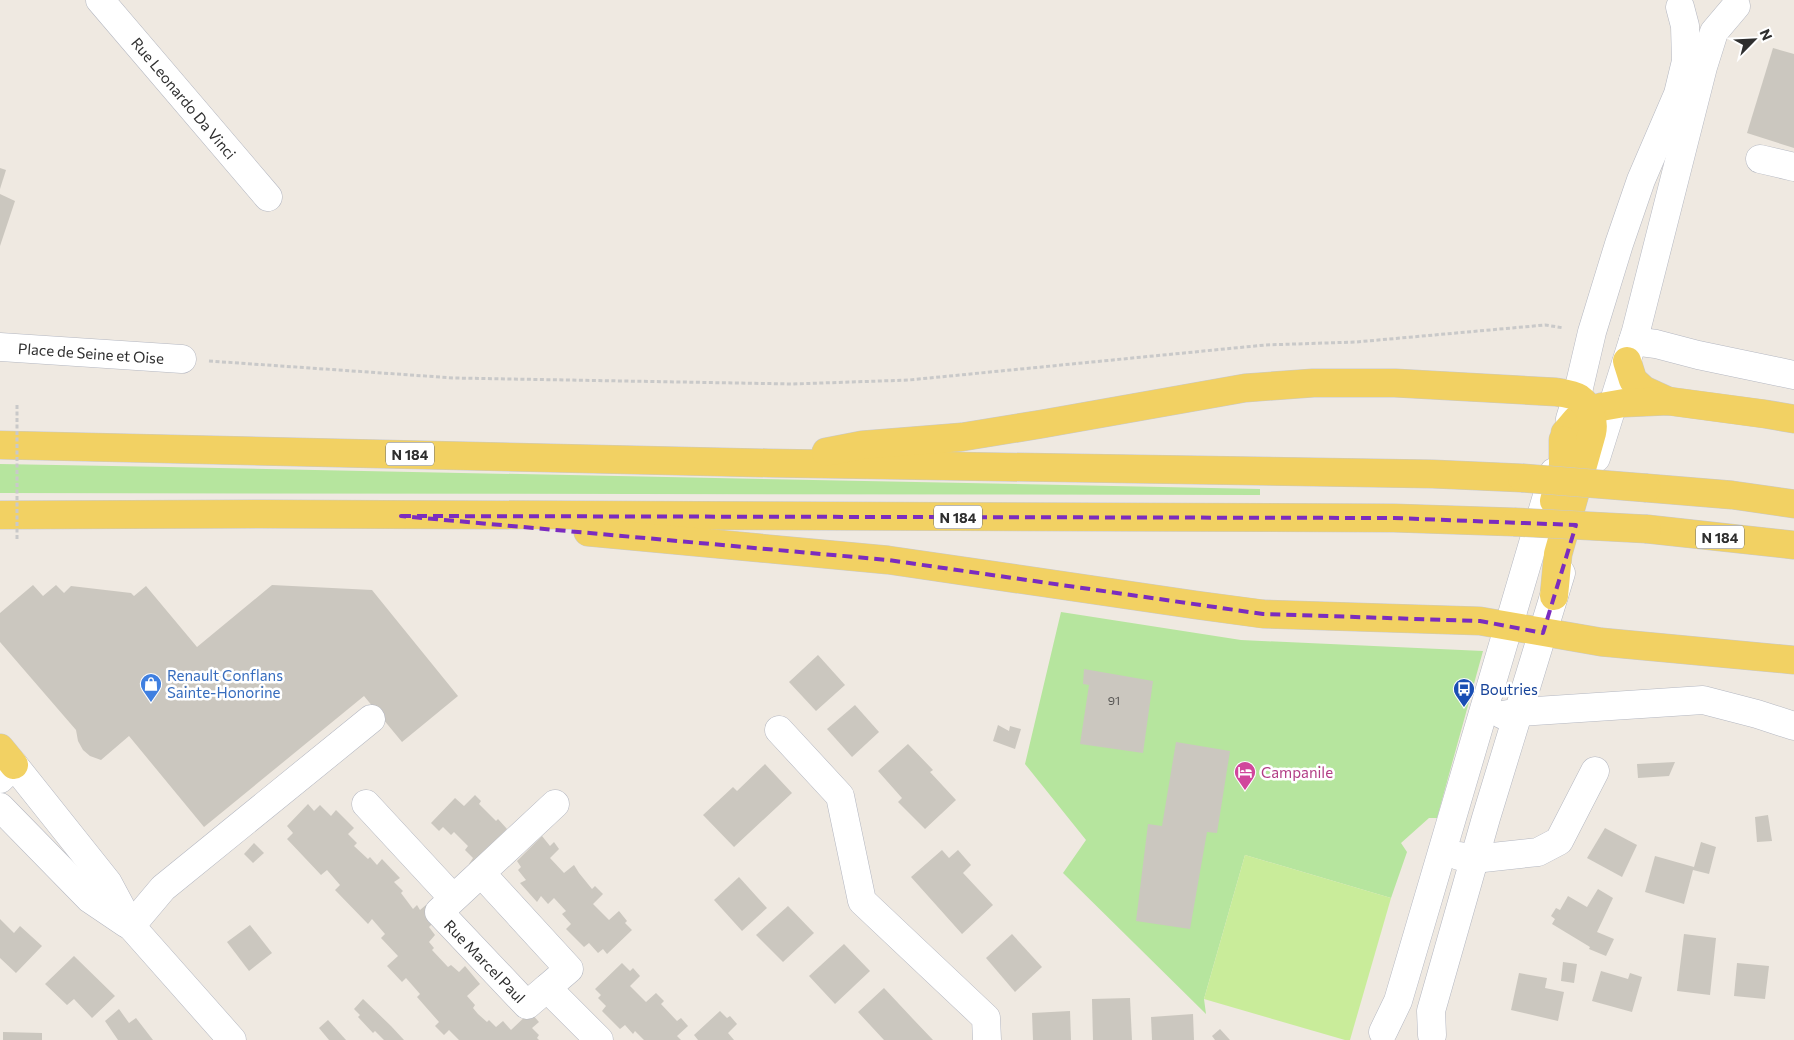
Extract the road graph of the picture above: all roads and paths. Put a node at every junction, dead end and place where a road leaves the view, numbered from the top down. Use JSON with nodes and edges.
{"nodes":[{"id":1,"x":100,"y":0,"type":"edge"},
{"id":2,"x":1739,"y":3,"type":"edge"},
{"id":3,"x":1677,"y":4,"type":"edge"},
{"id":4,"x":1760,"y":159,"type":"dead end"},
{"id":5,"x":1794,"y":167,"type":"edge"},
{"id":6,"x":268,"y":197,"type":"dead end"},
{"id":7,"x":1592,"y":332,"type":"junction"},
{"id":8,"x":0,"y":347,"type":"edge"},
{"id":9,"x":1630,"y":351,"type":"junction"},
{"id":10,"x":182,"y":359,"type":"joint"},
{"id":11,"x":1794,"y":375,"type":"edge"},
{"id":12,"x":1668,"y":401,"type":"junction"},
{"id":13,"x":17,"y":405,"type":"dead end"},
{"id":14,"x":1593,"y":405,"type":"junction"},
{"id":15,"x":1794,"y":419,"type":"edge"},
{"id":16,"x":0,"y":436,"type":"edge"},
{"id":17,"x":1564,"y":437,"type":"junction"},
{"id":18,"x":0,"y":445,"type":"edge"},
{"id":19,"x":52,"y":446,"type":"junction"},
{"id":20,"x":768,"y":463,"type":"junction"},
{"id":21,"x":1794,"y":504,"type":"edge"},
{"id":22,"x":0,"y":515,"type":"edge"},
{"id":23,"x":401,"y":516,"type":"junction"},
{"id":24,"x":17,"y":539,"type":"dead end"},
{"id":25,"x":1794,"y":546,"type":"edge"},
{"id":26,"x":1553,"y":619,"type":"junction"},
{"id":27,"x":1508,"y":626,"type":"junction"},
{"id":28,"x":1794,"y":660,"type":"edge"},
{"id":29,"x":1518,"y":712,"type":"junction"},
{"id":30,"x":371,"y":719,"type":"dead end"},
{"id":31,"x":1480,"y":722,"type":"junction"},
{"id":32,"x":1794,"y":726,"type":"edge"},
{"id":33,"x":779,"y":730,"type":"dead end"},
{"id":34,"x":5,"y":764,"type":"edge"},
{"id":35,"x":1595,"y":771,"type":"dead end"},
{"id":36,"x":366,"y":804,"type":"dead end"},
{"id":37,"x":554,"y":804,"type":"dead end"},
{"id":38,"x":0,"y":807,"type":"edge"},
{"id":39,"x":1440,"y":853,"type":"junction"},
{"id":40,"x":1474,"y":859,"type":"junction"},
{"id":41,"x":481,"y":873,"type":"junction"},
{"id":42,"x":453,"y":898,"type":"junction"},
{"id":43,"x":131,"y":926,"type":"junction"},
{"id":44,"x":547,"y":988,"type":"junction"},
{"id":45,"x":1378,"y":1036,"type":"edge"},
{"id":46,"x":1435,"y":1038,"type":"edge"},
{"id":47,"x":232,"y":1040,"type":"edge"},
{"id":48,"x":598,"y":1040,"type":"edge"},
{"id":49,"x":987,"y":1040,"type":"edge"}],
"edges":[{"from":1,"to":6,"type":"street","name":"Rue Leonardo Da Vinci"},
{"from":2,"to":3,"type":"street"},
{"from":2,"to":9,"type":"street"},
{"from":3,"to":7,"type":"street"},
{"from":4,"to":5,"type":"street"},
{"from":7,"to":10,"type":"path"},
{"from":7,"to":14,"type":"street"},
{"from":8,"to":10,"type":"street","name":"Place de Seine et Oise"},
{"from":9,"to":11,"type":"street"},
{"from":9,"to":12,"type":"main road"},
{"from":9,"to":14,"type":"street"},
{"from":12,"to":14,"type":"main road"},
{"from":12,"to":15,"type":"main road"},
{"from":13,"to":24,"type":"path","bridge":true},
{"from":14,"to":17,"type":"street"},
{"from":14,"to":20,"type":"main road"},
{"from":14,"to":26,"type":"main road"},
{"from":16,"to":19,"type":"main road"},
{"from":17,"to":26,"type":"main road"},
{"from":17,"to":27,"type":"street"},
{"from":18,"to":19,"type":"main road","number":"N 184"},
{"from":19,"to":20,"type":"main road","number":"N 184"},
{"from":20,"to":21,"type":"main road","number":"N 184","bridge":true},
{"from":22,"to":23,"type":"main road","number":"N 184"},
{"from":23,"to":25,"type":"main road","number":"N 184","bridge":true},
{"from":23,"to":27,"type":"main road"},
{"from":26,"to":27,"type":"main road"},
{"from":26,"to":28,"type":"main road"},
{"from":26,"to":29,"type":"street"},
{"from":27,"to":31,"type":"street"},
{"from":29,"to":31,"type":"street"},
{"from":29,"to":32,"type":"street"},
{"from":29,"to":40,"type":"street"},
{"from":30,"to":43,"type":"street"},
{"from":31,"to":39,"type":"street"},
{"from":33,"to":49,"type":"street"},
{"from":34,"to":43,"type":"street"},
{"from":35,"to":40,"type":"street"},
{"from":36,"to":42,"type":"street","name":"Rue Marcel Paul"},
{"from":37,"to":41,"type":"street","name":"Rue Marcel Paul"},
{"from":38,"to":43,"type":"street"},
{"from":39,"to":40,"type":"street"},
{"from":39,"to":45,"type":"street"},
{"from":40,"to":46,"type":"street"},
{"from":41,"to":42,"type":"street","name":"Rue Marcel Paul"},
{"from":41,"to":44,"type":"street","name":"Rue Marcel Paul"},
{"from":42,"to":44,"type":"street","name":"Rue Marcel Paul"},
{"from":43,"to":47,"type":"street"},
{"from":44,"to":48,"type":"street","name":"Rue Marcel Paul"},
{"from":45,"to":46,"type":"street"}]}
